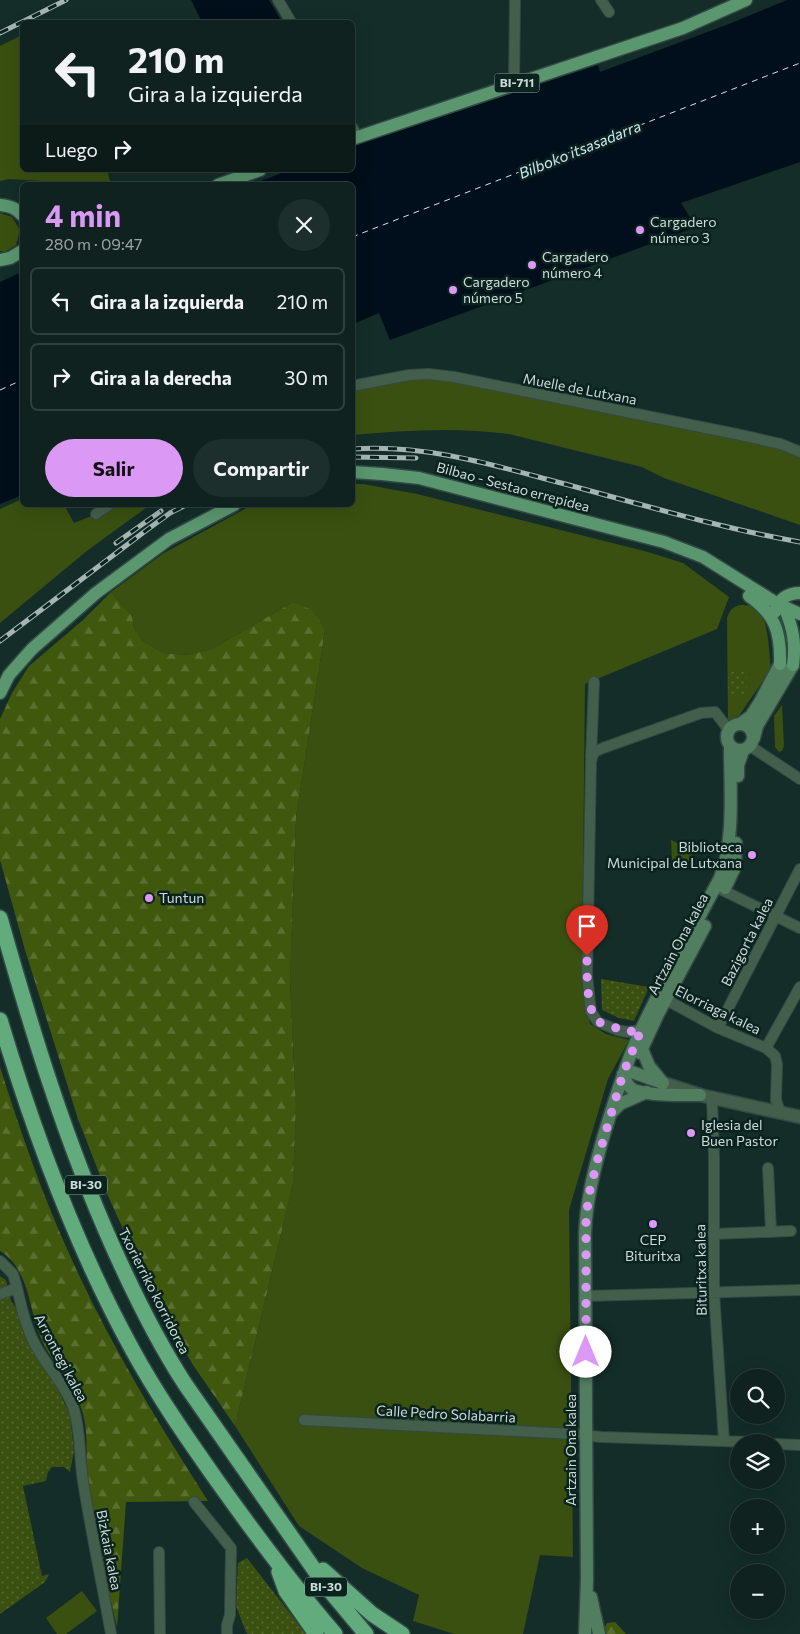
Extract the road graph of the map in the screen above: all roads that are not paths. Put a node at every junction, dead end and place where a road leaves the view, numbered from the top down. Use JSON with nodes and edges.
{"nodes":[{"id":1,"x":278,"y":0,"type":"edge"},
{"id":2,"x":515,"y":0,"type":"edge"},
{"id":3,"x":601,"y":0,"type":"edge"},
{"id":4,"x":746,"y":0,"type":"edge"},
{"id":5,"x":609,"y":12,"type":"dead end"},
{"id":6,"x":290,"y":20,"type":"edge"},
{"id":7,"x":514,"y":84,"type":"junction"},
{"id":8,"x":355,"y":134,"type":"edge"},
{"id":9,"x":254,"y":172,"type":"edge"},
{"id":10,"x":226,"y":182,"type":"edge"},
{"id":11,"x":0,"y":205,"type":"edge"},
{"id":12,"x":20,"y":213,"type":"edge"},
{"id":13,"x":20,"y":252,"type":"edge"},
{"id":14,"x":0,"y":260,"type":"edge"},
{"id":15,"x":355,"y":385,"type":"edge"},
{"id":16,"x":800,"y":452,"type":"edge"},
{"id":17,"x":355,"y":472,"type":"edge"},
{"id":18,"x":106,"y":507,"type":"edge"},
{"id":19,"x":230,"y":507,"type":"edge"},
{"id":20,"x":96,"y":514,"type":"dead end"},
{"id":21,"x":800,"y":593,"type":"edge"},
{"id":22,"x":778,"y":608,"type":"junction"},
{"id":23,"x":800,"y":614,"type":"edge"},
{"id":24,"x":800,"y":618,"type":"edge"},
{"id":25,"x":797,"y":660,"type":"edge"},
{"id":26,"x":594,"y":682,"type":"dead end"},
{"id":27,"x":0,"y":693,"type":"edge"},
{"id":28,"x":731,"y":725,"type":"junction"},
{"id":29,"x":744,"y":746,"type":"junction"},
{"id":30,"x":591,"y":762,"type":"junction"},
{"id":31,"x":800,"y":780,"type":"edge"},
{"id":32,"x":800,"y":869,"type":"edge"},
{"id":33,"x":719,"y":889,"type":"junction"},
{"id":34,"x":777,"y":915,"type":"junction"},
{"id":35,"x":0,"y":918,"type":"edge"},
{"id":36,"x":800,"y":928,"type":"edge"},
{"id":37,"x":800,"y":987,"type":"edge"},
{"id":38,"x":662,"y":997,"type":"junction"},
{"id":39,"x":0,"y":1022,"type":"edge"},
{"id":40,"x":718,"y":1028,"type":"junction"},
{"id":41,"x":641,"y":1030,"type":"junction"},
{"id":42,"x":766,"y":1048,"type":"junction"},
{"id":43,"x":642,"y":1049,"type":"junction"},
{"id":44,"x":627,"y":1076,"type":"junction"},
{"id":45,"x":663,"y":1083,"type":"junction"},
{"id":46,"x":648,"y":1092,"type":"junction"},
{"id":47,"x":706,"y":1096,"type":"junction"},
{"id":48,"x":774,"y":1107,"type":"junction"},
{"id":49,"x":611,"y":1114,"type":"junction"},
{"id":50,"x":800,"y":1117,"type":"edge"},
{"id":51,"x":768,"y":1168,"type":"dead end"},
{"id":52,"x":791,"y":1231,"type":"dead end"},
{"id":53,"x":771,"y":1232,"type":"junction"},
{"id":54,"x":713,"y":1234,"type":"junction"},
{"id":55,"x":0,"y":1261,"type":"edge"},
{"id":56,"x":17,"y":1288,"type":"junction"},
{"id":57,"x":800,"y":1290,"type":"edge"},
{"id":58,"x":714,"y":1293,"type":"junction"},
{"id":59,"x":0,"y":1294,"type":"edge"},
{"id":60,"x":586,"y":1296,"type":"junction"},
{"id":61,"x":304,"y":1420,"type":"dead end"},
{"id":62,"x":586,"y":1435,"type":"junction"},
{"id":63,"x":724,"y":1441,"type":"junction"},
{"id":64,"x":730,"y":1441,"type":"edge"},
{"id":65,"x":785,"y":1444,"type":"edge"},
{"id":66,"x":800,"y":1445,"type":"edge"},
{"id":67,"x":81,"y":1472,"type":"joint"},
{"id":68,"x":194,"y":1502,"type":"dead end"},
{"id":69,"x":291,"y":1536,"type":"junction"},
{"id":70,"x":159,"y":1552,"type":"dead end"},
{"id":71,"x":275,"y":1559,"type":"junction"},
{"id":72,"x":587,"y":1580,"type":"junction"},
{"id":73,"x":230,"y":1616,"type":"junction"},
{"id":74,"x":111,"y":1634,"type":"edge"},
{"id":75,"x":160,"y":1634,"type":"edge"},
{"id":76,"x":227,"y":1634,"type":"edge"},
{"id":77,"x":235,"y":1634,"type":"edge"},
{"id":78,"x":316,"y":1634,"type":"edge"},
{"id":79,"x":335,"y":1634,"type":"edge"},
{"id":80,"x":366,"y":1634,"type":"edge"},
{"id":81,"x":402,"y":1634,"type":"edge"},
{"id":82,"x":585,"y":1634,"type":"edge"},
{"id":83,"x":599,"y":1634,"type":"edge"}],
"edges":[{"from":1,"to":6,"type":"street"},
{"from":2,"to":7,"type":"street"},
{"from":3,"to":5,"type":"street"},
{"from":4,"to":7,"type":"main road","number":"BI-711"},
{"from":7,"to":8,"type":"main road","number":"BI-711"},
{"from":9,"to":10,"type":"main road"},
{"from":11,"to":12,"type":"main road"},
{"from":13,"to":14,"type":"main road"},
{"from":15,"to":16,"type":"street","name":"Muelle de Lutxana"},
{"from":17,"to":22,"type":"main road","name":"Bilbao - Sestao errepidea"},
{"from":18,"to":20,"type":"street"},
{"from":19,"to":27,"type":"main road"},
{"from":21,"to":22,"type":"main road"},
{"from":22,"to":23,"type":"main road"},
{"from":22,"to":24,"type":"main road"},
{"from":22,"to":25,"type":"main road"},
{"from":22,"to":28,"type":"main road"},
{"from":25,"to":29,"type":"main road","name":"Artzain Ona kalea"},
{"from":26,"to":30,"type":"street"},
{"from":28,"to":29,"type":"main road"},
{"from":28,"to":29,"type":"main road"},
{"from":28,"to":30,"type":"street"},
{"from":29,"to":31,"type":"street"},
{"from":29,"to":33,"type":"main road","name":"Artzain Ona kalea"},
{"from":30,"to":41,"type":"street"},
{"from":32,"to":34,"type":"street","name":"Bazigorta kalea"},
{"from":33,"to":34,"type":"street"},
{"from":33,"to":38,"type":"main road","name":"Artzain Ona kalea"},
{"from":34,"to":36,"type":"street"},
{"from":34,"to":40,"type":"street","name":"Bazigorta kalea"},
{"from":35,"to":69,"type":"highway","name":"Txorierriko korridorea","number":"BI-30"},
{"from":37,"to":42,"type":"street"},
{"from":38,"to":40,"type":"street","name":"Elorriaga kalea"},
{"from":38,"to":41,"type":"main road","name":"Artzain Ona kalea"},
{"from":38,"to":43,"type":"main road","name":"Artzain Ona kalea"},
{"from":39,"to":71,"type":"highway","number":"BI-30"},
{"from":40,"to":42,"type":"street","name":"Elorriaga kalea"},
{"from":41,"to":44,"type":"main road","name":"Artzain Ona kalea"},
{"from":42,"to":48,"type":"street"},
{"from":43,"to":44,"type":"main road","name":"Artzain Ona kalea"},
{"from":43,"to":45,"type":"main road"},
{"from":44,"to":45,"type":"main road"},
{"from":44,"to":46,"type":"main road"},
{"from":44,"to":49,"type":"main road","name":"Artzain Ona kalea"},
{"from":45,"to":47,"type":"street"},
{"from":46,"to":47,"type":"main road"},
{"from":46,"to":49,"type":"main road"},
{"from":47,"to":48,"type":"street"},
{"from":47,"to":54,"type":"street","name":"Bituritxa kalea"},
{"from":48,"to":50,"type":"street"},
{"from":49,"to":60,"type":"main road","name":"Artzain Ona kalea"},
{"from":51,"to":53,"type":"street"},
{"from":52,"to":53,"type":"street"},
{"from":53,"to":54,"type":"street"},
{"from":54,"to":58,"type":"street","name":"Bituritxa kalea"},
{"from":55,"to":56,"type":"street","name":"Arrontegi kalea"},
{"from":56,"to":59,"type":"street"},
{"from":56,"to":67,"type":"street","name":"Arrontegi kalea"},
{"from":57,"to":58,"type":"street"},
{"from":58,"to":60,"type":"street"},
{"from":58,"to":63,"type":"street","name":"Bituritxa kalea"},
{"from":60,"to":62,"type":"main road","name":"Artzain Ona kalea"},
{"from":61,"to":62,"type":"street","name":"Calle Pedro Solabarria"},
{"from":62,"to":63,"type":"street","name":"Calle Pedro Solabarria"},
{"from":62,"to":72,"type":"main road","name":"Artzain Ona kalea"},
{"from":63,"to":64,"type":"street","name":"Calle Pedro Solabarria"},
{"from":65,"to":66,"type":"street"},
{"from":67,"to":74,"type":"street","name":"Bizkaia kalea"},
{"from":68,"to":73,"type":"street"},
{"from":69,"to":80,"type":"highway","name":"Txorierriko korridorea","number":"BI-30"},
{"from":69,"to":81,"type":"highway"},
{"from":70,"to":75,"type":"street"},
{"from":71,"to":78,"type":"highway"},
{"from":71,"to":79,"type":"highway","number":"BI-30"},
{"from":72,"to":82,"type":"main road","name":"Artzain Ona kalea"},
{"from":72,"to":83,"type":"main road","name":"Artzain Ona kalea"},
{"from":73,"to":76,"type":"street"},
{"from":73,"to":77,"type":"street"}]}
